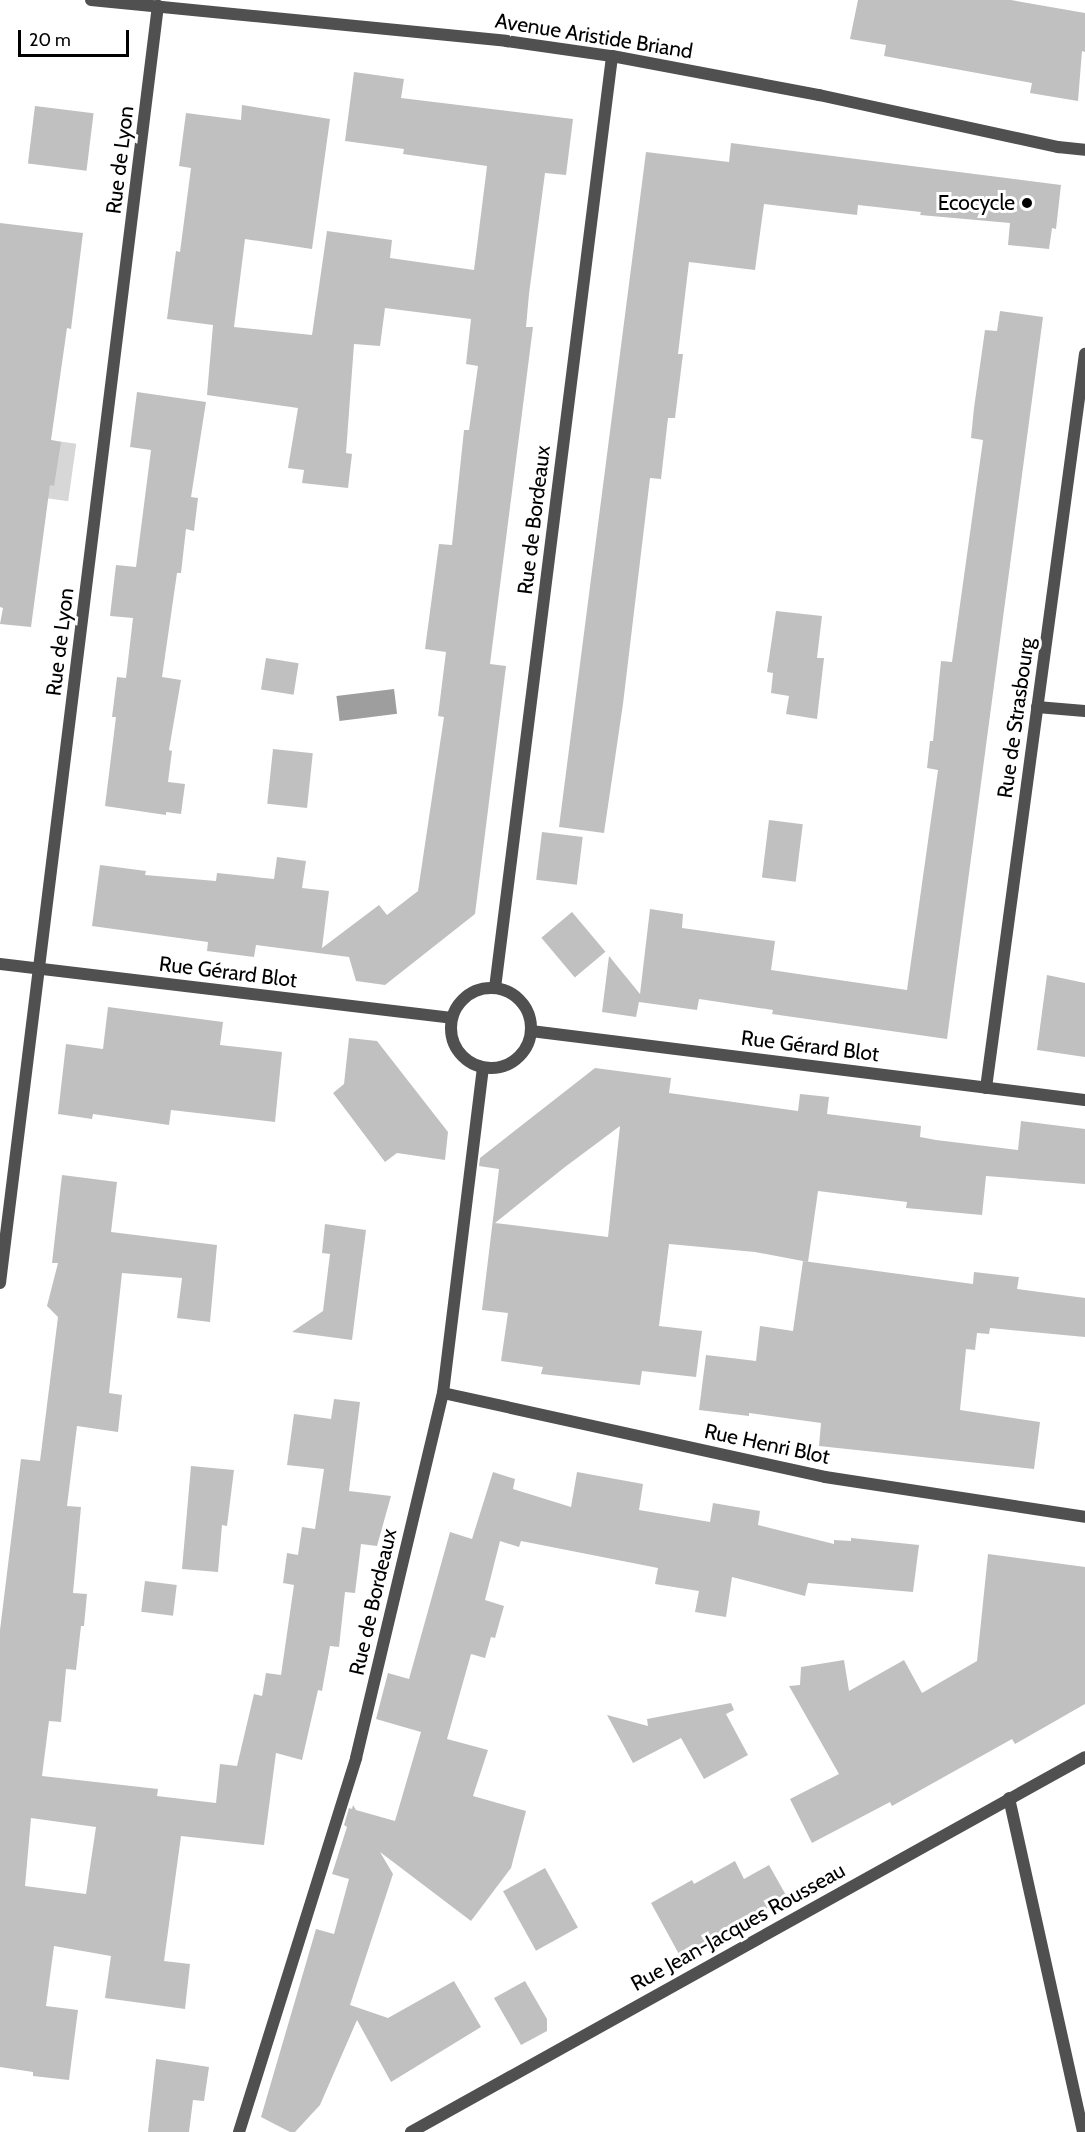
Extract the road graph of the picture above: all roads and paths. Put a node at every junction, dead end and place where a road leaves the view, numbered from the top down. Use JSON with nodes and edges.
{"nodes":[{"id":1,"x":91,"y":0,"type":"edge"},
{"id":2,"x":159,"y":6,"type":"junction"},
{"id":3,"x":612,"y":56,"type":"junction"},
{"id":4,"x":1085,"y":150,"type":"edge"},
{"id":5,"x":1085,"y":354,"type":"edge"},
{"id":6,"x":1037,"y":707,"type":"junction"},
{"id":7,"x":1085,"y":711,"type":"edge"},
{"id":8,"x":0,"y":964,"type":"edge"},
{"id":9,"x":38,"y":968,"type":"junction"},
{"id":10,"x":495,"y":988,"type":"junction"},
{"id":11,"x":452,"y":1018,"type":"junction"},
{"id":12,"x":531,"y":1031,"type":"junction"},
{"id":13,"x":483,"y":1067,"type":"junction"},
{"id":14,"x":986,"y":1088,"type":"junction"},
{"id":15,"x":1085,"y":1100,"type":"edge"},
{"id":16,"x":0,"y":1283,"type":"edge"},
{"id":17,"x":443,"y":1393,"type":"junction"},
{"id":18,"x":1085,"y":1517,"type":"edge"},
{"id":19,"x":1085,"y":1757,"type":"edge"},
{"id":20,"x":1010,"y":1798,"type":"junction"},
{"id":21,"x":239,"y":2132,"type":"edge"},
{"id":22,"x":411,"y":2132,"type":"edge"},
{"id":23,"x":1083,"y":2132,"type":"edge"}],
"edges":[{"from":1,"to":2,"type":"street","name":"Avenue Aristide Briand"},
{"from":2,"to":3,"type":"street","name":"Avenue Aristide Briand"},
{"from":2,"to":9,"type":"street","name":"Rue de Lyon"},
{"from":3,"to":4,"type":"street","name":"Avenue Aristide Briand"},
{"from":3,"to":10,"type":"street","name":"Rue de Bordeaux"},
{"from":5,"to":6,"type":"street","name":"Rue de Strasbourg"},
{"from":6,"to":7,"type":"street"},
{"from":6,"to":14,"type":"street","name":"Rue de Strasbourg"},
{"from":8,"to":9,"type":"street","name":"Rue Gérard Blot"},
{"from":9,"to":11,"type":"street","name":"Rue Gérard Blot"},
{"from":9,"to":16,"type":"street","name":"Rue de Lyon"},
{"from":10,"to":11,"type":"street"},
{"from":10,"to":12,"type":"street"},
{"from":11,"to":13,"type":"street"},
{"from":12,"to":13,"type":"street"},
{"from":12,"to":14,"type":"street","name":"Rue Gérard Blot"},
{"from":13,"to":17,"type":"street","name":"Rue de Bordeaux"},
{"from":14,"to":15,"type":"street","name":"Rue Gérard Blot"},
{"from":17,"to":18,"type":"street","name":"Rue Henri Blot"},
{"from":17,"to":21,"type":"street","name":"Rue de Bordeaux"},
{"from":19,"to":20,"type":"street","name":"Rue Jean-Jacques Rousseau"},
{"from":20,"to":22,"type":"street","name":"Rue Jean-Jacques Rousseau"},
{"from":20,"to":23,"type":"street"}]}
